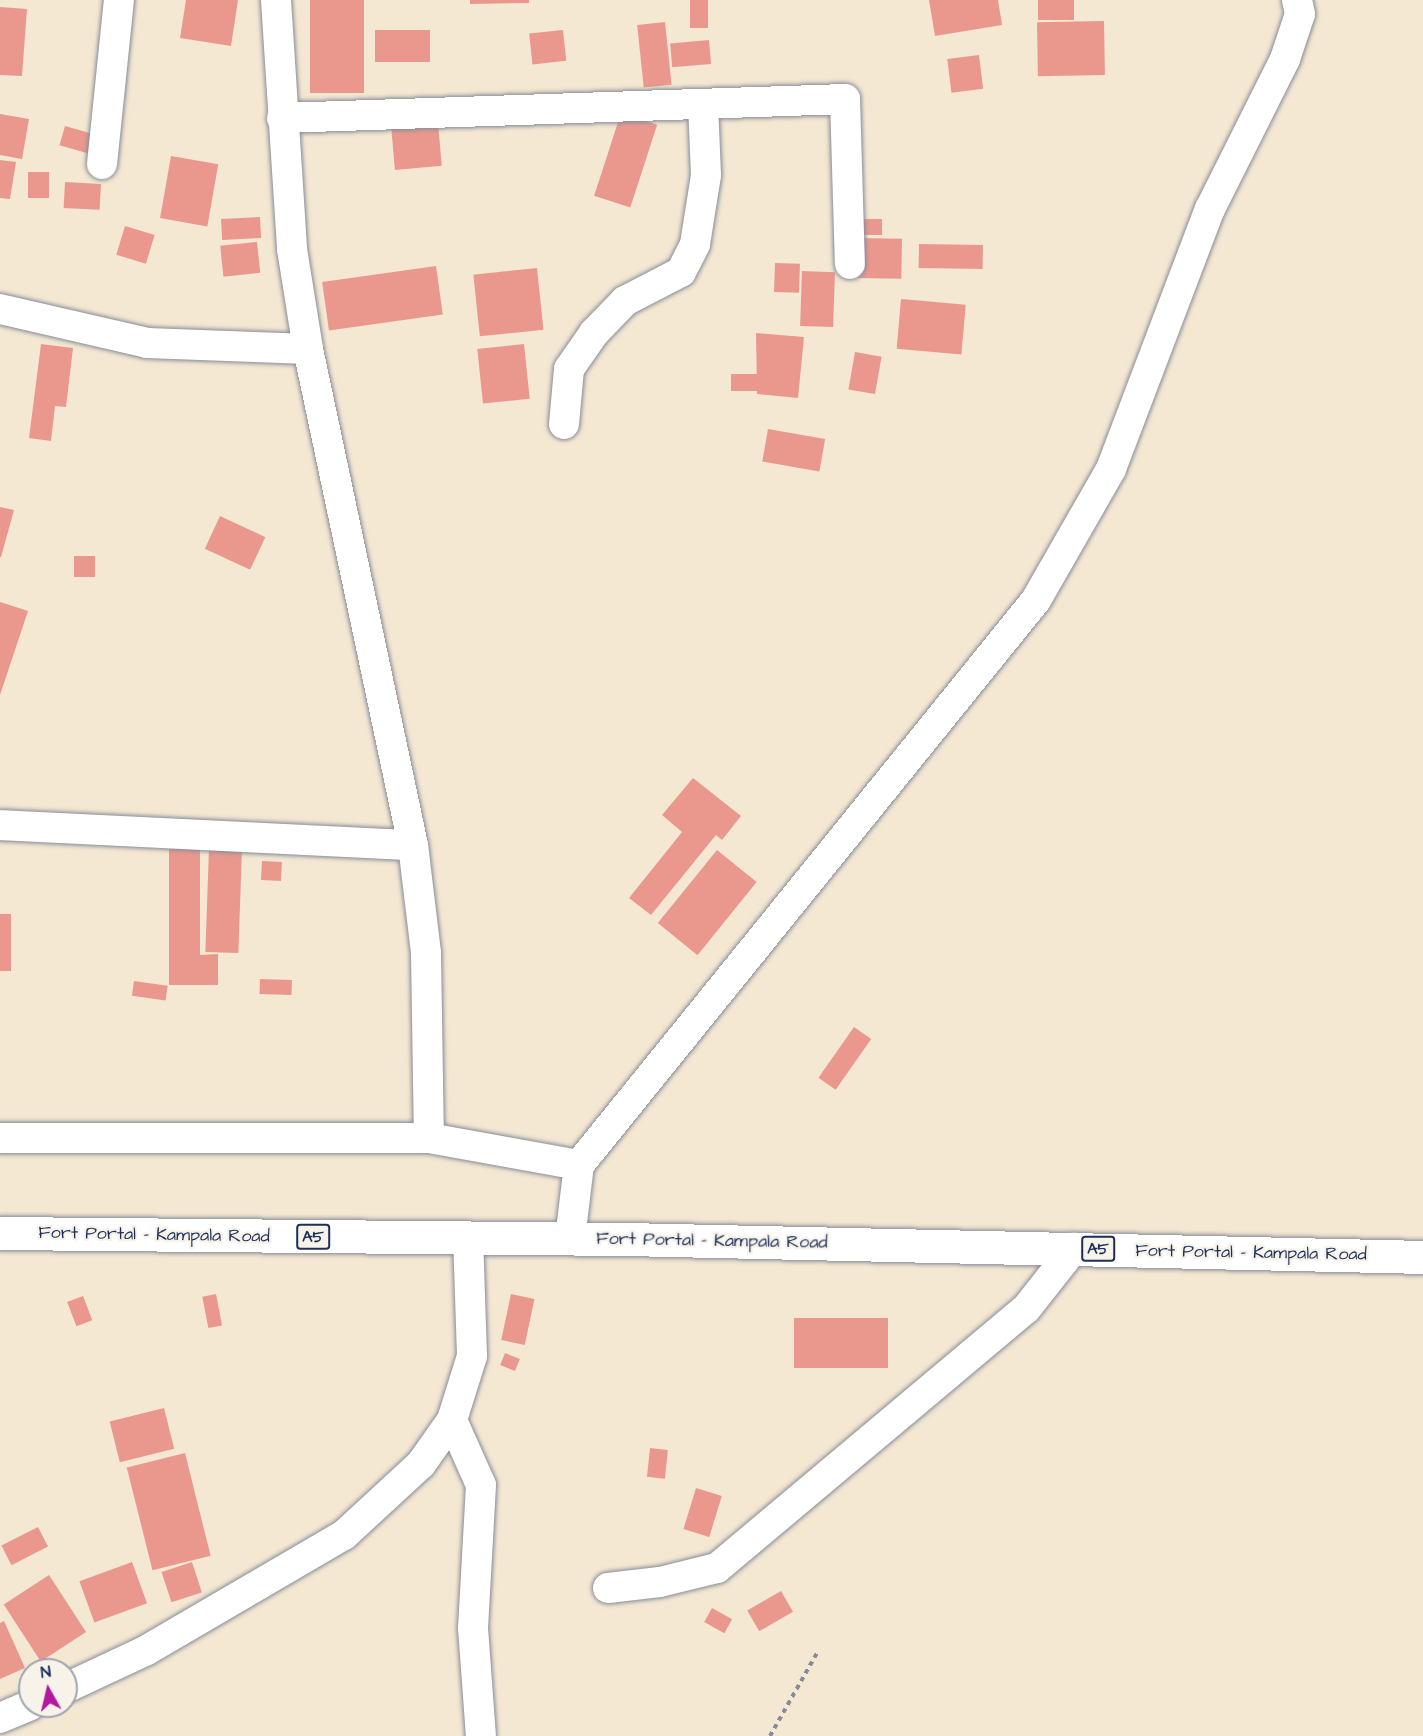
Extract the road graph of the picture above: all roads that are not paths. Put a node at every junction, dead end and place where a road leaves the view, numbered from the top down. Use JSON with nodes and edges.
{"nodes":[{"id":1,"x":119,"y":0,"type":"edge"},
{"id":2,"x":276,"y":0,"type":"edge"},
{"id":3,"x":1297,"y":0,"type":"edge"},
{"id":4,"x":703,"y":104,"type":"junction"},
{"id":5,"x":282,"y":118,"type":"junction"},
{"id":6,"x":102,"y":164,"type":"dead end"},
{"id":7,"x":850,"y":264,"type":"dead end"},
{"id":8,"x":0,"y":309,"type":"edge"},
{"id":9,"x":308,"y":349,"type":"junction"},
{"id":10,"x":564,"y":424,"type":"dead end"},
{"id":11,"x":0,"y":825,"type":"edge"},
{"id":12,"x":413,"y":845,"type":"junction"},
{"id":13,"x":0,"y":1138,"type":"edge"},
{"id":14,"x":429,"y":1138,"type":"junction"},
{"id":15,"x":579,"y":1165,"type":"junction"},
{"id":16,"x":0,"y":1233,"type":"edge"},
{"id":17,"x":468,"y":1238,"type":"junction"},
{"id":18,"x":570,"y":1239,"type":"junction"},
{"id":19,"x":1074,"y":1248,"type":"junction"},
{"id":20,"x":1423,"y":1257,"type":"edge"},
{"id":21,"x":452,"y":1420,"type":"junction"},
{"id":22,"x":608,"y":1588,"type":"dead end"},
{"id":23,"x":78,"y":1682,"type":"edge"},
{"id":24,"x":18,"y":1710,"type":"edge"},
{"id":25,"x":0,"y":1718,"type":"edge"},
{"id":26,"x":481,"y":1736,"type":"edge"}],
"edges":[{"from":1,"to":6,"type":"street"},
{"from":2,"to":5,"type":"street"},
{"from":3,"to":15,"type":"street"},
{"from":4,"to":5,"type":"street"},
{"from":4,"to":7,"type":"street"},
{"from":4,"to":10,"type":"street"},
{"from":5,"to":9,"type":"street"},
{"from":8,"to":9,"type":"street"},
{"from":9,"to":12,"type":"street"},
{"from":11,"to":12,"type":"street"},
{"from":12,"to":14,"type":"street"},
{"from":13,"to":14,"type":"street"},
{"from":14,"to":15,"type":"street"},
{"from":15,"to":18,"type":"street"},
{"from":16,"to":17,"type":"main road","name":"Fort Portal - Kampala Road","number":"A5"},
{"from":17,"to":18,"type":"main road","name":"Fort Portal - Kampala Road","number":"A5"},
{"from":17,"to":21,"type":"street"},
{"from":18,"to":19,"type":"main road","name":"Fort Portal - Kampala Road","number":"A5"},
{"from":19,"to":20,"type":"main road","name":"Fort Portal - Kampala Road","number":"A5"},
{"from":19,"to":22,"type":"street"},
{"from":21,"to":23,"type":"street"},
{"from":21,"to":26,"type":"street"},
{"from":24,"to":25,"type":"street"}]}
